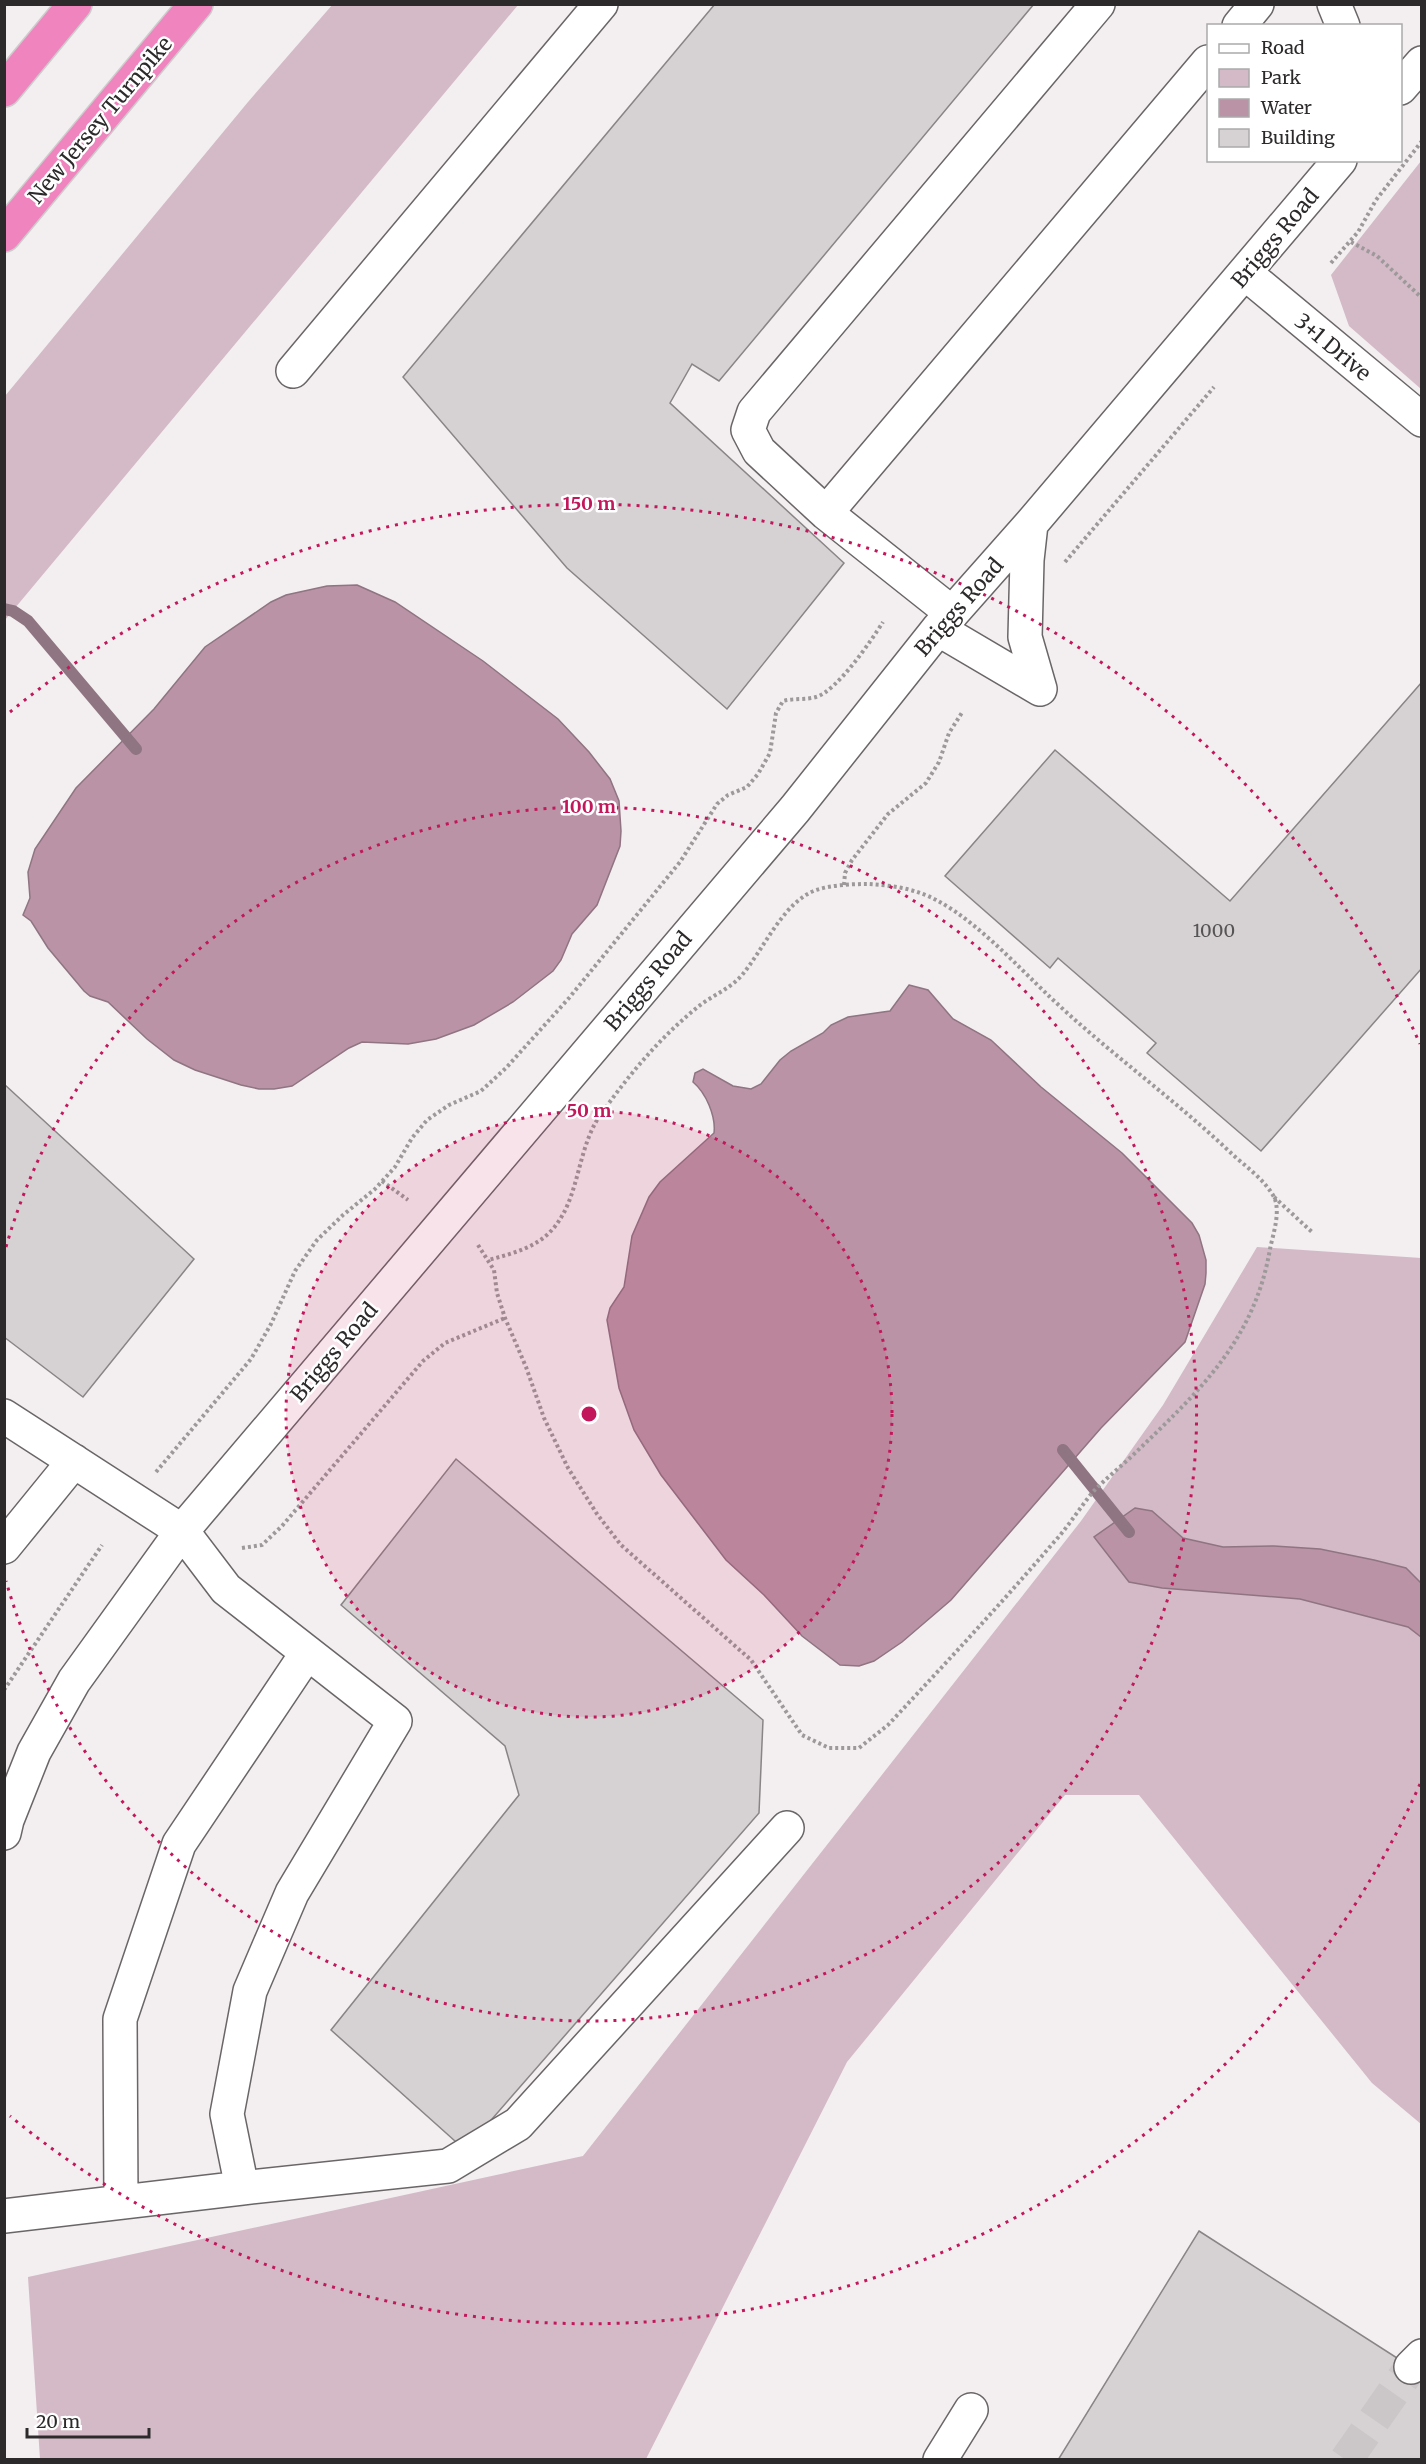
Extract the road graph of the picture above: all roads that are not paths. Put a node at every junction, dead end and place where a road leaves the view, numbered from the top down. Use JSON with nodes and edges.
{"nodes":[{"id":1,"x":75,"y":4,"type":"edge"},
{"id":2,"x":196,"y":4,"type":"edge"},
{"id":3,"x":601,"y":4,"type":"edge"},
{"id":4,"x":1098,"y":4,"type":"edge"},
{"id":5,"x":1257,"y":4,"type":"edge"},
{"id":6,"x":1334,"y":4,"type":"edge"},
{"id":7,"x":1241,"y":24,"type":"edge"},
{"id":8,"x":1342,"y":24,"type":"edge"},
{"id":9,"x":1422,"y":63,"type":"edge"},
{"id":10,"x":1207,"y":64,"type":"edge"},
{"id":11,"x":1402,"y":87,"type":"edge"},
{"id":12,"x":4,"y":90,"type":"edge"},
{"id":13,"x":1338,"y":162,"type":"edge"},
{"id":14,"x":4,"y":235,"type":"edge"},
{"id":15,"x":1245,"y":273,"type":"junction"},
{"id":16,"x":292,"y":371,"type":"dead end"},
{"id":17,"x":1422,"y":420,"type":"edge"},
{"id":18,"x":826,"y":513,"type":"junction"},
{"id":19,"x":1031,"y":524,"type":"junction"},
{"id":20,"x":945,"y":621,"type":"junction"},
{"id":21,"x":4,"y":1416,"type":"edge"},
{"id":22,"x":74,"y":1461,"type":"junction"},
{"id":23,"x":182,"y":1531,"type":"junction"},
{"id":24,"x":4,"y":1547,"type":"edge"},
{"id":25,"x":307,"y":1653,"type":"junction"},
{"id":26,"x":787,"y":1828,"type":"dead end"},
{"id":27,"x":4,"y":1833,"type":"edge"},
{"id":28,"x":242,"y":2188,"type":"junction"},
{"id":29,"x":121,"y":2202,"type":"junction"},
{"id":30,"x":4,"y":2216,"type":"edge"},
{"id":31,"x":971,"y":2410,"type":"dead end"},
{"id":32,"x":940,"y":2460,"type":"edge"}],
"edges":[{"from":1,"to":12,"type":"highway"},
{"from":2,"to":14,"type":"highway","name":"New Jersey Turnpike"},
{"from":3,"to":16,"type":"street"},
{"from":4,"to":18,"type":"street"},
{"from":5,"to":7,"type":"street"},
{"from":6,"to":8,"type":"street"},
{"from":9,"to":11,"type":"street"},
{"from":10,"to":18,"type":"street"},
{"from":13,"to":15,"type":"street","name":"Briggs Road"},
{"from":15,"to":17,"type":"street","name":"3+1 Drive"},
{"from":15,"to":19,"type":"street","name":"Briggs Road"},
{"from":18,"to":20,"type":"street"},
{"from":19,"to":20,"type":"street","name":"Briggs Road"},
{"from":19,"to":20,"type":"street"},
{"from":20,"to":23,"type":"street","name":"Briggs Road"},
{"from":21,"to":22,"type":"street"},
{"from":22,"to":23,"type":"street"},
{"from":22,"to":24,"type":"street"},
{"from":23,"to":25,"type":"street"},
{"from":23,"to":27,"type":"street","name":"Briggs Road"},
{"from":25,"to":28,"type":"street"},
{"from":25,"to":29,"type":"street"},
{"from":26,"to":28,"type":"street"},
{"from":28,"to":29,"type":"street"},
{"from":29,"to":30,"type":"street"},
{"from":31,"to":32,"type":"street"}]}
